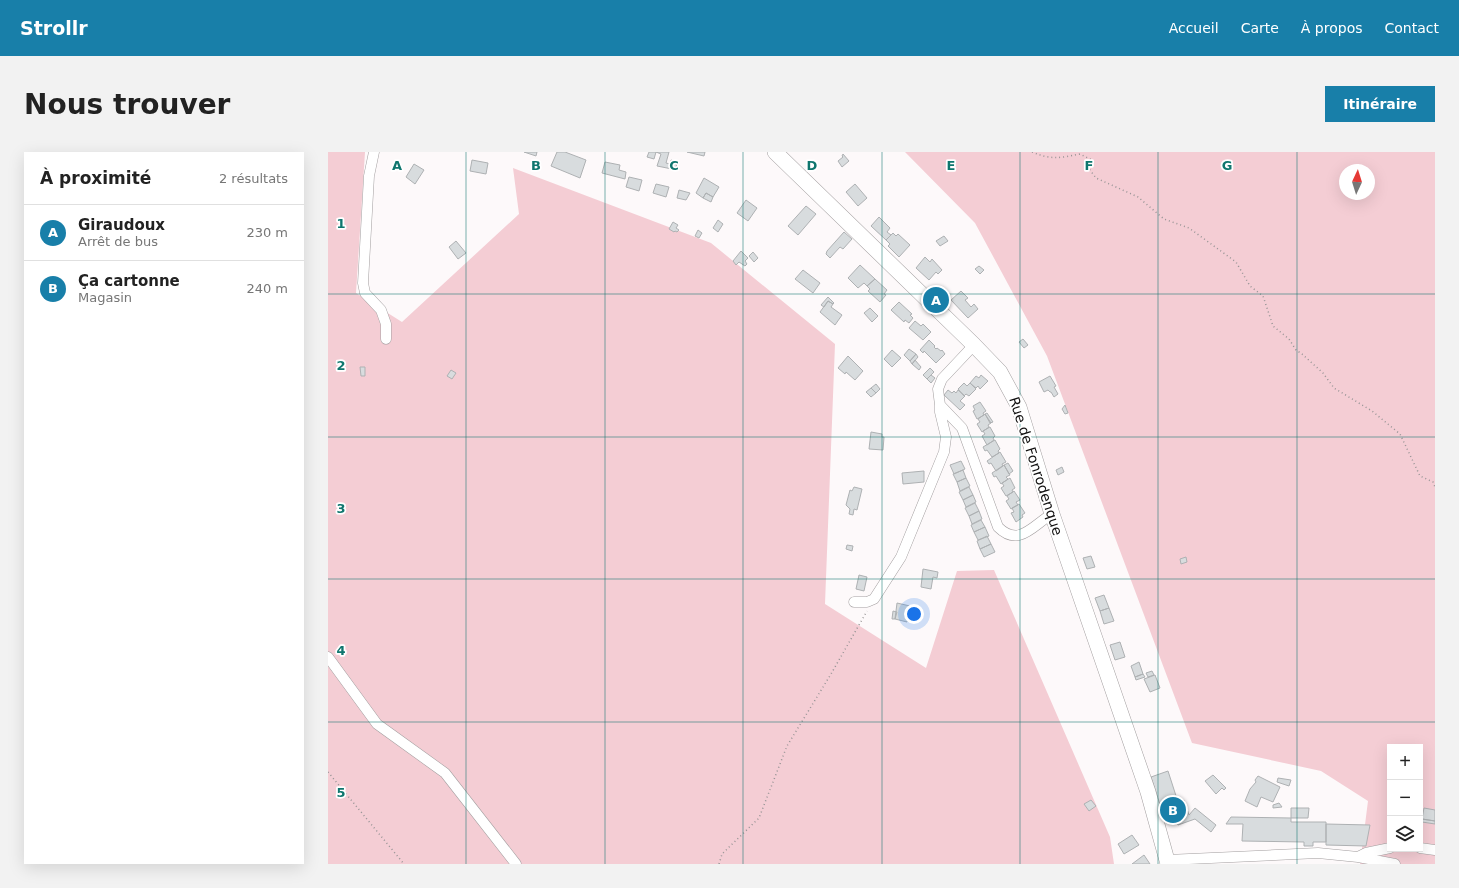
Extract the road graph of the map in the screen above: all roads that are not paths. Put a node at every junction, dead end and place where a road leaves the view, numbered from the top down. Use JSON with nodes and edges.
{"nodes":[{"id":1,"x":374,"y":152,"type":"edge"},
{"id":2,"x":775,"y":152,"type":"edge"},
{"id":3,"x":386,"y":340,"type":"dead end"},
{"id":4,"x":974,"y":345,"type":"junction"},
{"id":5,"x":940,"y":405,"type":"junction"},
{"id":6,"x":1052,"y":514,"type":"junction"},
{"id":7,"x":854,"y":602,"type":"dead end"},
{"id":8,"x":328,"y":657,"type":"edge"},
{"id":9,"x":1423,"y":848,"type":"edge"},
{"id":10,"x":1387,"y":849,"type":"edge"},
{"id":11,"x":1435,"y":850,"type":"edge"},
{"id":12,"x":1358,"y":857,"type":"junction"},
{"id":13,"x":1168,"y":862,"type":"edge"},
{"id":14,"x":516,"y":864,"type":"edge"},
{"id":15,"x":1395,"y":864,"type":"edge"}],
"edges":[{"from":1,"to":3,"type":"street"},
{"from":2,"to":4,"type":"street","name":"Rue de Fonrodenque"},
{"from":4,"to":5,"type":"street"},
{"from":4,"to":6,"type":"street","name":"Rue de Fonrodenque"},
{"from":5,"to":6,"type":"street"},
{"from":5,"to":7,"type":"street"},
{"from":6,"to":13,"type":"street","name":"Rue de Fonrodenque"},
{"from":8,"to":14,"type":"street"},
{"from":9,"to":11,"type":"street"},
{"from":10,"to":12,"type":"street"},
{"from":12,"to":13,"type":"street"},
{"from":12,"to":15,"type":"street"}]}
